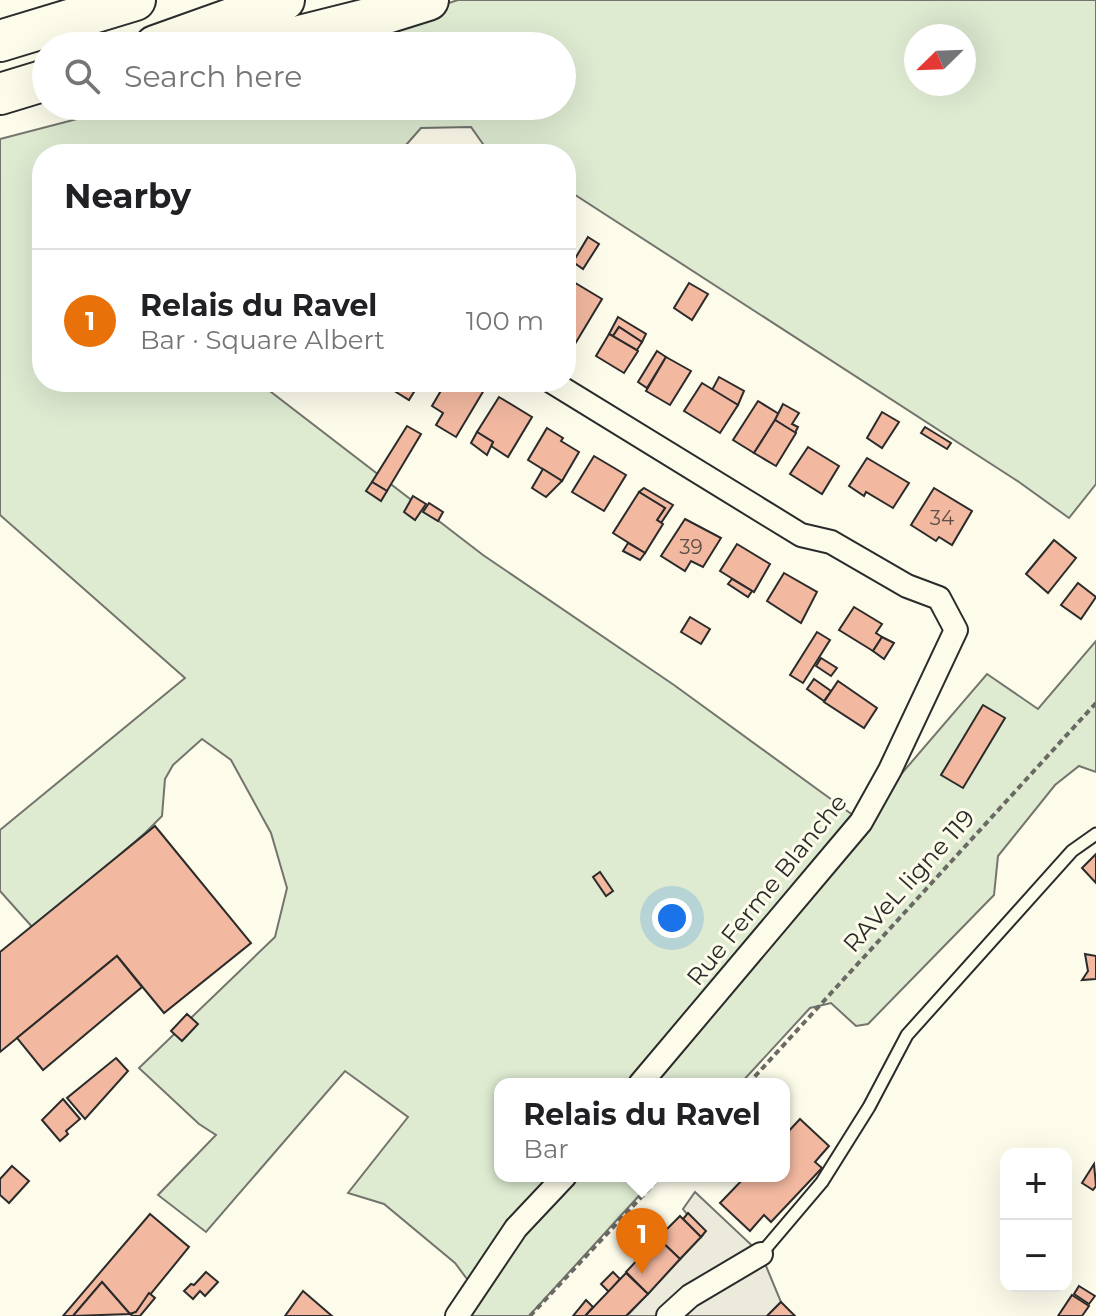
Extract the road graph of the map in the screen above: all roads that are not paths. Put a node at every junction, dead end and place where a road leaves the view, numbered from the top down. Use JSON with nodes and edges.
{"nodes":[{"id":1,"x":135,"y":0,"type":"edge"},
{"id":2,"x":284,"y":0,"type":"edge"},
{"id":3,"x":366,"y":0,"type":"edge"},
{"id":4,"x":428,"y":0,"type":"edge"},
{"id":5,"x":194,"y":32,"type":"edge"},
{"id":6,"x":290,"y":32,"type":"edge"},
{"id":7,"x":315,"y":32,"type":"edge"},
{"id":8,"x":0,"y":41,"type":"edge"},
{"id":9,"x":32,"y":84,"type":"edge"},
{"id":10,"x":0,"y":94,"type":"edge"},
{"id":11,"x":568,"y":392,"type":"edge"},
{"id":12,"x":1096,"y":834,"type":"edge"},
{"id":13,"x":645,"y":1078,"type":"edge"},
{"id":14,"x":559,"y":1182,"type":"edge"},
{"id":15,"x":761,"y":1254,"type":"joint"},
{"id":16,"x":457,"y":1316,"type":"edge"},
{"id":17,"x":668,"y":1316,"type":"edge"}],
"edges":[{"from":1,"to":8,"type":"highway"},
{"from":2,"to":5,"type":"highway"},
{"from":3,"to":6,"type":"highway"},
{"from":4,"to":7,"type":"highway"},
{"from":9,"to":10,"type":"highway"},
{"from":11,"to":13,"type":"street","name":"Rue Ferme Blanche"},
{"from":12,"to":15,"type":"lane"},
{"from":14,"to":16,"type":"street"},
{"from":15,"to":17,"type":"street"}]}
